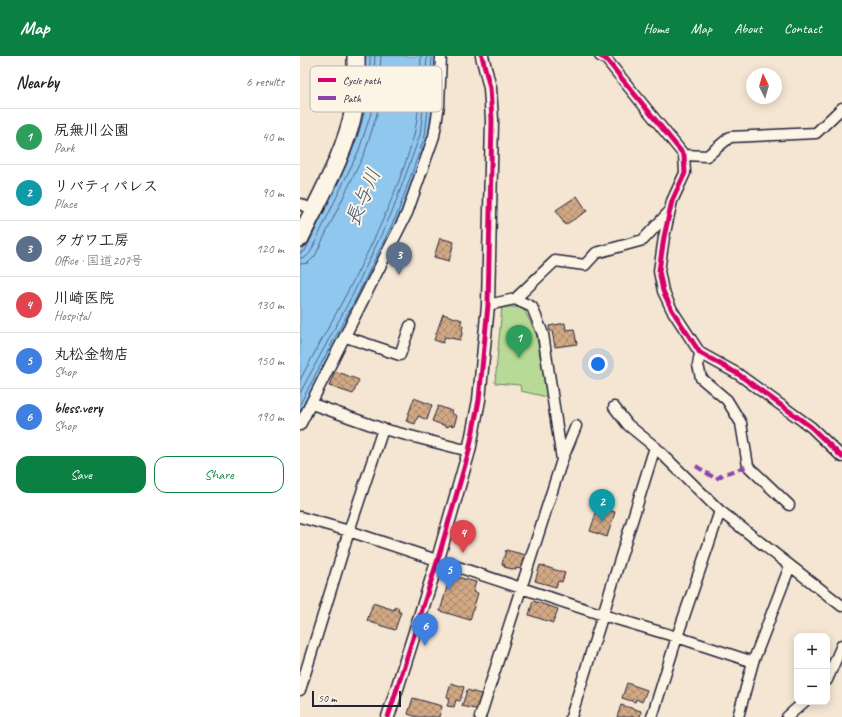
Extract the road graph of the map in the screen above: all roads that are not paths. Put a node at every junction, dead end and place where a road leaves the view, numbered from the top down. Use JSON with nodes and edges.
{"nodes":[{"id":1,"x":356,"y":56,"type":"edge"},
{"id":2,"x":441,"y":56,"type":"edge"},
{"id":3,"x":482,"y":56,"type":"edge"},
{"id":4,"x":605,"y":57,"type":"edge"},
{"id":5,"x":356,"y":66,"type":"edge"},
{"id":6,"x":440,"y":66,"type":"edge"},
{"id":7,"x":842,"y":108,"type":"edge"},
{"id":8,"x":353,"y":112,"type":"edge"},
{"id":9,"x":437,"y":112,"type":"edge"},
{"id":10,"x":684,"y":155,"type":"junction"},
{"id":11,"x":307,"y":207,"type":"edge"},
{"id":12,"x":670,"y":210,"type":"junction"},
{"id":13,"x":300,"y":238,"type":"edge"},
{"id":14,"x":515,"y":299,"type":"junction"},
{"id":15,"x":488,"y":305,"type":"junction"},
{"id":16,"x":410,"y":326,"type":"dead end"},
{"id":17,"x":346,"y":337,"type":"junction"},
{"id":18,"x":700,"y":353,"type":"junction"},
{"id":19,"x":312,"y":404,"type":"junction"},
{"id":20,"x":614,"y":407,"type":"dead end"},
{"id":21,"x":300,"y":425,"type":"edge"},
{"id":22,"x":576,"y":426,"type":"dead end"},
{"id":23,"x":383,"y":428,"type":"junction"},
{"id":24,"x":655,"y":447,"type":"junction"},
{"id":25,"x":469,"y":451,"type":"junction"},
{"id":26,"x":842,"y":457,"type":"edge"},
{"id":27,"x":562,"y":460,"type":"junction"},
{"id":28,"x":789,"y":505,"type":"dead end"},
{"id":29,"x":720,"y":511,"type":"junction"},
{"id":30,"x":300,"y":517,"type":"edge"},
{"id":31,"x":349,"y":531,"type":"junction"},
{"id":32,"x":438,"y":559,"type":"junction"},
{"id":33,"x":790,"y":566,"type":"junction"},
{"id":34,"x":521,"y":588,"type":"junction"},
{"id":35,"x":842,"y":606,"type":"edge"},
{"id":36,"x":603,"y":616,"type":"junction"},
{"id":37,"x":677,"y":636,"type":"junction"},
{"id":38,"x":842,"y":645,"type":"edge"},
{"id":39,"x":753,"y":662,"type":"junction"},
{"id":40,"x":830,"y":673,"type":"edge"},
{"id":41,"x":300,"y":690,"type":"edge"},
{"id":42,"x":801,"y":705,"type":"edge"},
{"id":43,"x":388,"y":717,"type":"edge"},
{"id":44,"x":480,"y":717,"type":"edge"},
{"id":45,"x":571,"y":717,"type":"edge"},
{"id":46,"x":652,"y":717,"type":"edge"},
{"id":47,"x":738,"y":717,"type":"edge"},
{"id":48,"x":787,"y":717,"type":"edge"}],
"edges":[{"from":1,"to":5,"type":"highway"},
{"from":2,"to":6,"type":"street"},
{"from":3,"to":15,"type":"street"},
{"from":4,"to":10,"type":"street"},
{"from":7,"to":10,"type":"street"},
{"from":8,"to":11,"type":"highway"},
{"from":9,"to":17,"type":"street"},
{"from":10,"to":12,"type":"street"},
{"from":11,"to":13,"type":"highway"},
{"from":12,"to":14,"type":"street"},
{"from":12,"to":18,"type":"street"},
{"from":14,"to":15,"type":"street"},
{"from":14,"to":27,"type":"street"},
{"from":15,"to":25,"type":"street"},
{"from":16,"to":17,"type":"street"},
{"from":17,"to":19,"type":"street"},
{"from":18,"to":26,"type":"street"},
{"from":18,"to":28,"type":"street"},
{"from":19,"to":21,"type":"street"},
{"from":19,"to":23,"type":"street"},
{"from":20,"to":24,"type":"street"},
{"from":22,"to":27,"type":"street"},
{"from":23,"to":25,"type":"street"},
{"from":23,"to":31,"type":"street"},
{"from":24,"to":29,"type":"street"},
{"from":24,"to":36,"type":"street"},
{"from":25,"to":32,"type":"street"},
{"from":27,"to":34,"type":"street"},
{"from":29,"to":33,"type":"street"},
{"from":29,"to":37,"type":"street"},
{"from":30,"to":31,"type":"street"},
{"from":31,"to":32,"type":"street"},
{"from":31,"to":41,"type":"street"},
{"from":32,"to":34,"type":"street"},
{"from":32,"to":43,"type":"street"},
{"from":33,"to":35,"type":"street"},
{"from":33,"to":39,"type":"street"},
{"from":34,"to":36,"type":"street"},
{"from":34,"to":44,"type":"street"},
{"from":36,"to":37,"type":"street"},
{"from":36,"to":45,"type":"street"},
{"from":37,"to":39,"type":"street"},
{"from":37,"to":46,"type":"street"},
{"from":38,"to":40,"type":"street"},
{"from":39,"to":47,"type":"street"},
{"from":42,"to":48,"type":"street"}]}
